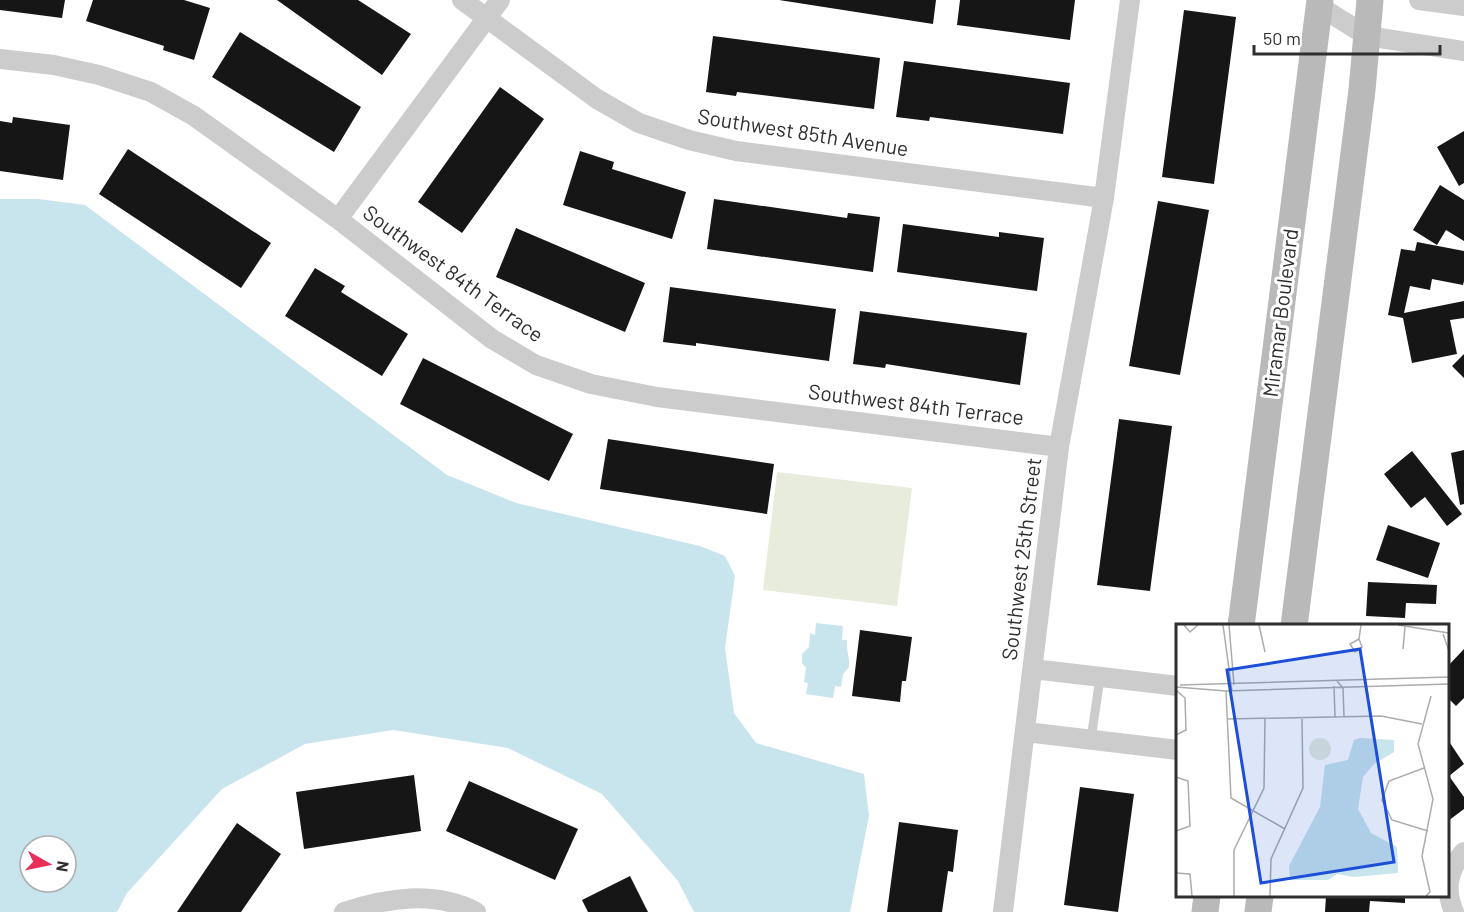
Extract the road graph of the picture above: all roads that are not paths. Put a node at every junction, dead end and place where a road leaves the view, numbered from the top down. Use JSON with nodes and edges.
{"nodes":[{"id":1,"x":462,"y":0,"type":"edge"},
{"id":2,"x":500,"y":0,"type":"edge"},
{"id":3,"x":1130,"y":0,"type":"edge"},
{"id":4,"x":1370,"y":0,"type":"edge"},
{"id":5,"x":1419,"y":0,"type":"edge"},
{"id":6,"x":1327,"y":2,"type":"edge"},
{"id":7,"x":1464,"y":6,"type":"edge"},
{"id":8,"x":486,"y":18,"type":"junction"},
{"id":9,"x":1367,"y":36,"type":"junction"},
{"id":10,"x":1464,"y":51,"type":"edge"},
{"id":11,"x":0,"y":59,"type":"edge"},
{"id":12,"x":1104,"y":198,"type":"junction"},
{"id":13,"x":338,"y":219,"type":"junction"},
{"id":14,"x":1059,"y":447,"type":"junction"},
{"id":15,"x":1241,"y":624,"type":"edge"},
{"id":16,"x":1294,"y":624,"type":"edge"},
{"id":17,"x":1033,"y":669,"type":"junction"},
{"id":18,"x":1100,"y":678,"type":"junction"},
{"id":19,"x":1176,"y":686,"type":"edge"},
{"id":20,"x":1026,"y":732,"type":"junction"},
{"id":21,"x":1091,"y":739,"type":"junction"},
{"id":22,"x":1176,"y":750,"type":"edge"},
{"id":23,"x":1464,"y":852,"type":"edge"},
{"id":24,"x":1207,"y":897,"type":"edge"},
{"id":25,"x":1260,"y":897,"type":"edge"},
{"id":26,"x":344,"y":912,"type":"edge"},
{"id":27,"x":476,"y":912,"type":"edge"},
{"id":28,"x":1003,"y":912,"type":"edge"},
{"id":29,"x":1205,"y":912,"type":"edge"},
{"id":30,"x":1258,"y":912,"type":"edge"},
{"id":31,"x":1454,"y":912,"type":"edge"}],
"edges":[{"from":1,"to":8,"type":"street","name":"Southwest 85th Avenue"},
{"from":2,"to":8,"type":"street"},
{"from":3,"to":12,"type":"street","name":"Southwest 25th Street"},
{"from":4,"to":9,"type":"street"},
{"from":5,"to":7,"type":"street"},
{"from":6,"to":9,"type":"street"},
{"from":6,"to":15,"type":"street","name":"Miramar Boulevard"},
{"from":8,"to":12,"type":"street","name":"Southwest 85th Avenue"},
{"from":8,"to":13,"type":"street"},
{"from":9,"to":10,"type":"street"},
{"from":9,"to":16,"type":"street"},
{"from":11,"to":13,"type":"street","name":"Southwest 84th Terrace"},
{"from":12,"to":14,"type":"street","name":"Southwest 25th Street"},
{"from":13,"to":14,"type":"street","name":"Southwest 84th Terrace"},
{"from":14,"to":17,"type":"street","name":"Southwest 25th Street"},
{"from":17,"to":18,"type":"street"},
{"from":17,"to":20,"type":"street","name":"Southwest 25th Street"},
{"from":18,"to":19,"type":"street"},
{"from":18,"to":21,"type":"lane"},
{"from":20,"to":21,"type":"street"},
{"from":20,"to":28,"type":"street","name":"Southwest 25th Street"},
{"from":21,"to":22,"type":"street"},
{"from":23,"to":31,"type":"street"},
{"from":24,"to":29,"type":"street"},
{"from":25,"to":30,"type":"street"},
{"from":26,"to":27,"type":"street"}]}
